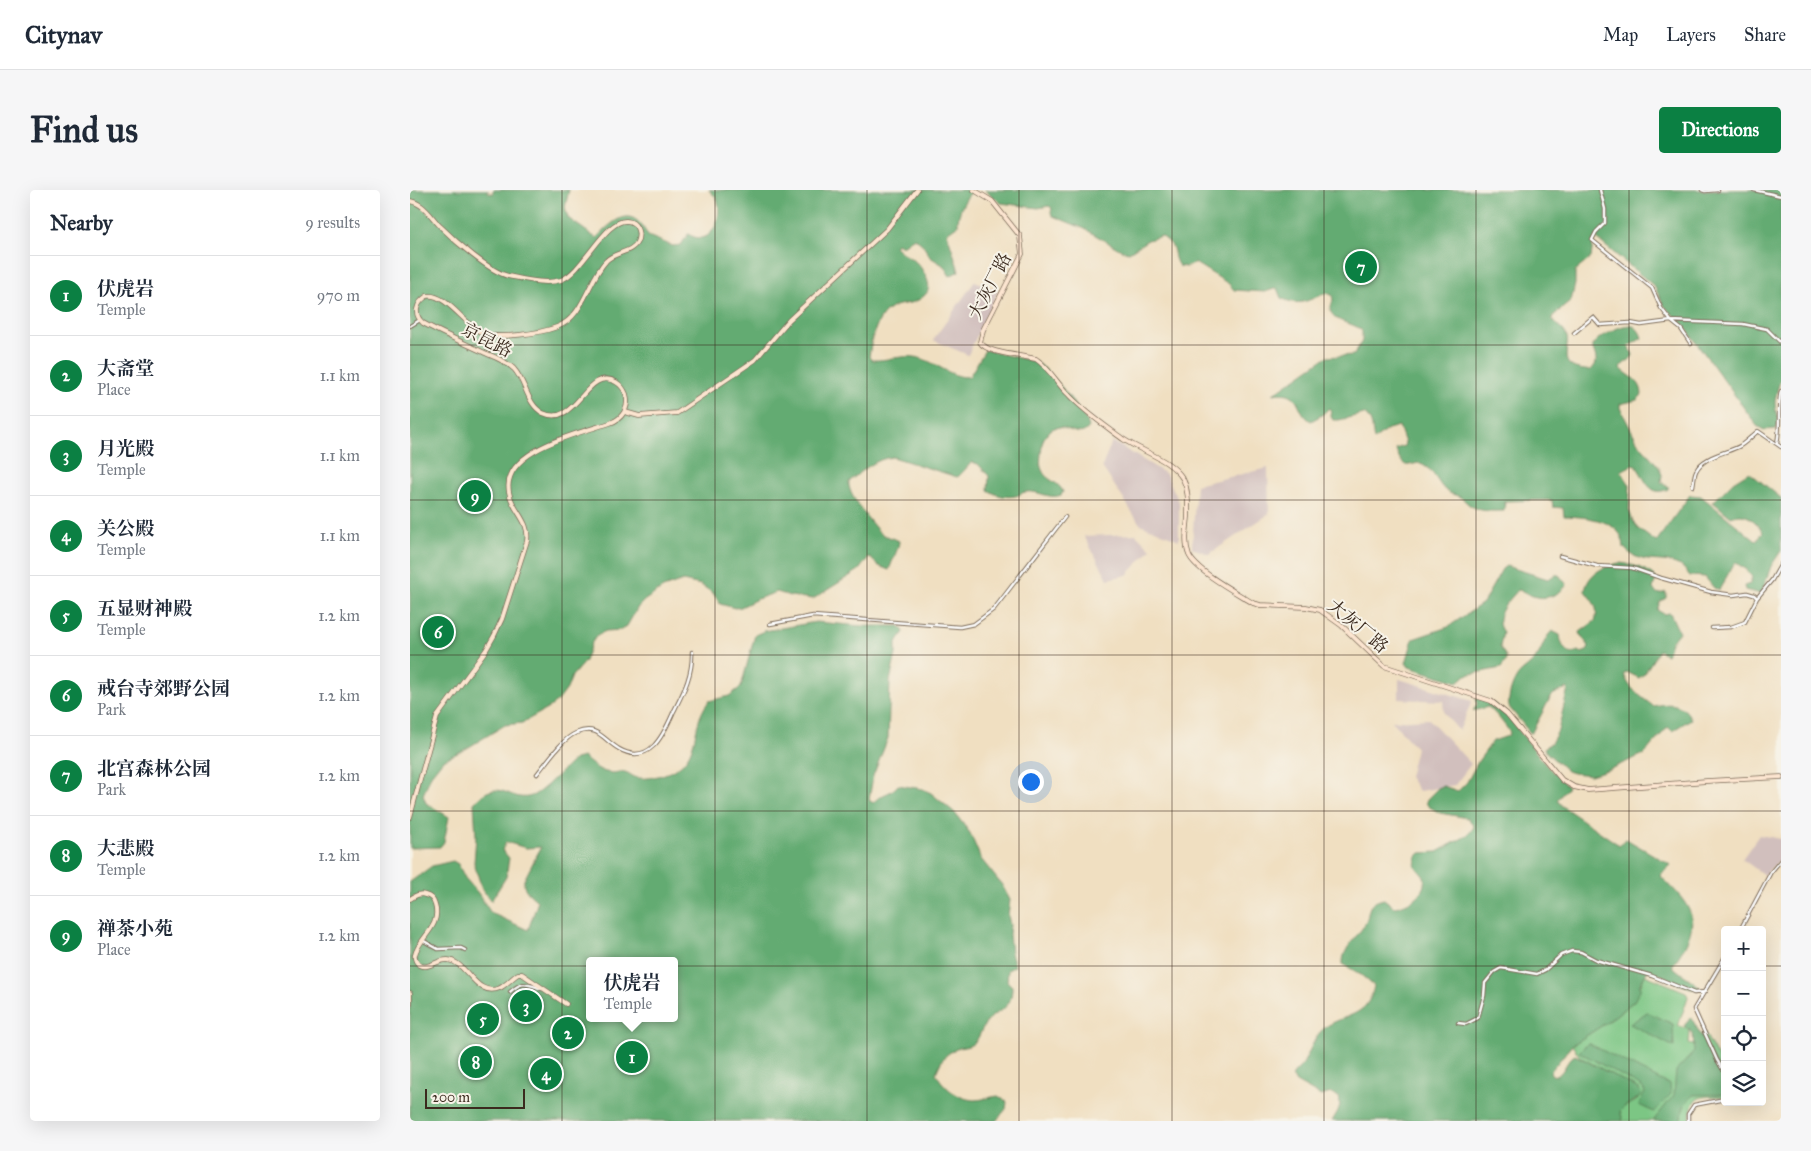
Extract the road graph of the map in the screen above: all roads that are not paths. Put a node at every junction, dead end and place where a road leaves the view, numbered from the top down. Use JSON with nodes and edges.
{"nodes":[{"id":1,"x":917,"y":190,"type":"edge"},
{"id":2,"x":974,"y":190,"type":"edge"},
{"id":3,"x":1600,"y":190,"type":"edge"},
{"id":4,"x":1702,"y":190,"type":"edge"},
{"id":5,"x":1718,"y":190,"type":"edge"},
{"id":6,"x":1754,"y":190,"type":"edge"},
{"id":7,"x":1781,"y":196,"type":"edge"},
{"id":8,"x":410,"y":201,"type":"edge"},
{"id":9,"x":420,"y":320,"type":"junction"},
{"id":10,"x":1671,"y":321,"type":"junction"},
{"id":11,"x":410,"y":326,"type":"edge"},
{"id":12,"x":1574,"y":333,"type":"dead end"},
{"id":13,"x":1781,"y":343,"type":"edge"},
{"id":14,"x":1690,"y":344,"type":"dead end"},
{"id":15,"x":1781,"y":390,"type":"edge"},
{"id":16,"x":625,"y":412,"type":"junction"},
{"id":17,"x":1777,"y":443,"type":"junction"},
{"id":18,"x":1781,"y":447,"type":"edge"},
{"id":19,"x":1693,"y":486,"type":"dead end"},
{"id":20,"x":1065,"y":517,"type":"dead end"},
{"id":21,"x":1560,"y":556,"type":"dead end"},
{"id":22,"x":1781,"y":564,"type":"edge"},
{"id":23,"x":1757,"y":598,"type":"junction"},
{"id":24,"x":770,"y":624,"type":"dead end"},
{"id":25,"x":1712,"y":628,"type":"dead end"},
{"id":26,"x":692,"y":652,"type":"dead end"},
{"id":27,"x":537,"y":774,"type":"dead end"},
{"id":28,"x":1781,"y":777,"type":"edge"},
{"id":29,"x":410,"y":816,"type":"edge"},
{"id":30,"x":1781,"y":860,"type":"edge"},
{"id":31,"x":410,"y":899,"type":"edge"},
{"id":32,"x":1742,"y":926,"type":"edge"},
{"id":33,"x":424,"y":941,"type":"junction"},
{"id":34,"x":465,"y":950,"type":"dead end"},
{"id":35,"x":1721,"y":964,"type":"edge"},
{"id":36,"x":543,"y":990,"type":"junction"},
{"id":37,"x":510,"y":992,"type":"dead end"},
{"id":38,"x":1705,"y":992,"type":"junction"},
{"id":39,"x":410,"y":993,"type":"edge"},
{"id":40,"x":410,"y":1004,"type":"edge"},
{"id":41,"x":566,"y":1004,"type":"dead end"},
{"id":42,"x":1458,"y":1023,"type":"dead end"},
{"id":43,"x":1721,"y":1067,"type":"edge"},
{"id":44,"x":1721,"y":1100,"type":"edge"},
{"id":45,"x":1688,"y":1121,"type":"edge"}],
"edges":[{"from":1,"to":16,"type":"street"},
{"from":2,"to":28,"type":"street","name":"大灰厂路"},
{"from":3,"to":10,"type":"street"},
{"from":4,"to":5,"type":"street"},
{"from":6,"to":7,"type":"street"},
{"from":8,"to":9,"type":"street","name":"京昆路"},
{"from":9,"to":11,"type":"street"},
{"from":9,"to":16,"type":"street","name":"京昆路"},
{"from":10,"to":12,"type":"street"},
{"from":10,"to":13,"type":"street"},
{"from":10,"to":14,"type":"street"},
{"from":15,"to":17,"type":"street"},
{"from":16,"to":29,"type":"street"},
{"from":17,"to":18,"type":"street"},
{"from":17,"to":19,"type":"street"},
{"from":20,"to":24,"type":"street"},
{"from":21,"to":23,"type":"street"},
{"from":22,"to":23,"type":"street"},
{"from":23,"to":25,"type":"street"},
{"from":26,"to":27,"type":"street"},
{"from":30,"to":32,"type":"street"},
{"from":31,"to":33,"type":"street"},
{"from":33,"to":34,"type":"street"},
{"from":33,"to":36,"type":"street"},
{"from":35,"to":38,"type":"street"},
{"from":36,"to":37,"type":"street"},
{"from":36,"to":41,"type":"street"},
{"from":38,"to":42,"type":"street"},
{"from":38,"to":43,"type":"street"},
{"from":39,"to":40,"type":"street"},
{"from":44,"to":45,"type":"street"}]}
